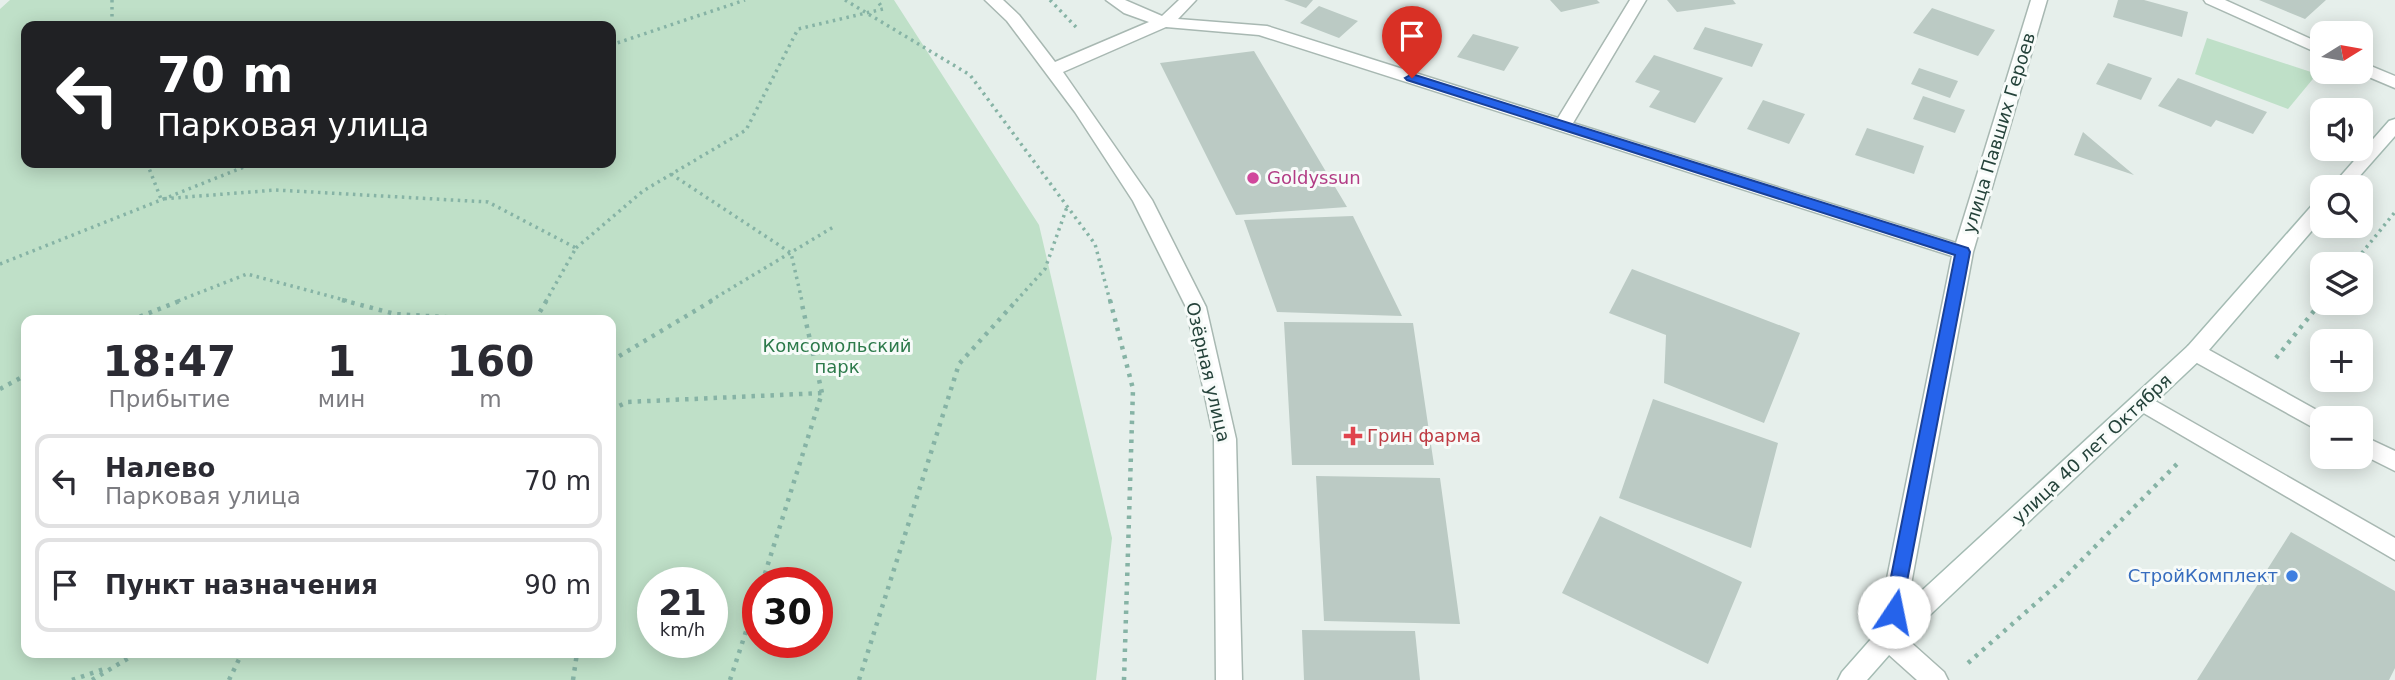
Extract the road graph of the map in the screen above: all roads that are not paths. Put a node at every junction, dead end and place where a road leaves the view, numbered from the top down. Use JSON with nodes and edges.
{"nodes":[{"id":1,"x":993,"y":0,"type":"edge"},
{"id":2,"x":1114,"y":0,"type":"edge"},
{"id":3,"x":1188,"y":0,"type":"edge"},
{"id":4,"x":1638,"y":0,"type":"edge"},
{"id":5,"x":2039,"y":0,"type":"edge"},
{"id":6,"x":2212,"y":0,"type":"edge"},
{"id":7,"x":1166,"y":21,"type":"junction"},
{"id":8,"x":2310,"y":45,"type":"edge"},
{"id":9,"x":1052,"y":70,"type":"junction"},
{"id":10,"x":2373,"y":73,"type":"edge"},
{"id":11,"x":2395,"y":83,"type":"edge"},
{"id":12,"x":1563,"y":125,"type":"junction"},
{"id":13,"x":2395,"y":125,"type":"edge"},
{"id":14,"x":2351,"y":175,"type":"edge"},
{"id":15,"x":2310,"y":221,"type":"edge"},
{"id":16,"x":1963,"y":252,"type":"junction"},
{"id":17,"x":2195,"y":352,"type":"junction"},
{"id":18,"x":2143,"y":402,"type":"junction"},
{"id":19,"x":2310,"y":415,"type":"edge"},
{"id":20,"x":2373,"y":450,"type":"edge"},
{"id":21,"x":2395,"y":462,"type":"edge"},
{"id":22,"x":2395,"y":550,"type":"edge"},
{"id":23,"x":1888,"y":638,"type":"junction"},
{"id":24,"x":1947,"y":676,"type":"edge"},
{"id":25,"x":1228,"y":680,"type":"edge"},
{"id":26,"x":1851,"y":680,"type":"edge"}],
"edges":[{"from":1,"to":9,"type":"street","name":"Озёрная улица"},
{"from":2,"to":7,"type":"street"},
{"from":3,"to":7,"type":"street"},
{"from":4,"to":12,"type":"street"},
{"from":5,"to":16,"type":"street","name":"улица Павших Героев"},
{"from":6,"to":8,"type":"street"},
{"from":7,"to":9,"type":"street"},
{"from":7,"to":12,"type":"street"},
{"from":9,"to":25,"type":"street","name":"Озёрная улица"},
{"from":10,"to":11,"type":"street"},
{"from":12,"to":16,"type":"street"},
{"from":13,"to":14,"type":"street"},
{"from":15,"to":17,"type":"street","name":"улица 40 лет Октября"},
{"from":16,"to":23,"type":"street","name":"улица Павших Героев"},
{"from":17,"to":18,"type":"street","name":"улица 40 лет Октября"},
{"from":17,"to":19,"type":"street"},
{"from":18,"to":22,"type":"street"},
{"from":18,"to":23,"type":"street","name":"улица 40 лет Октября"},
{"from":20,"to":21,"type":"street"},
{"from":23,"to":24,"type":"street"},
{"from":23,"to":26,"type":"street","name":"улица 40 лет Октября"}]}
